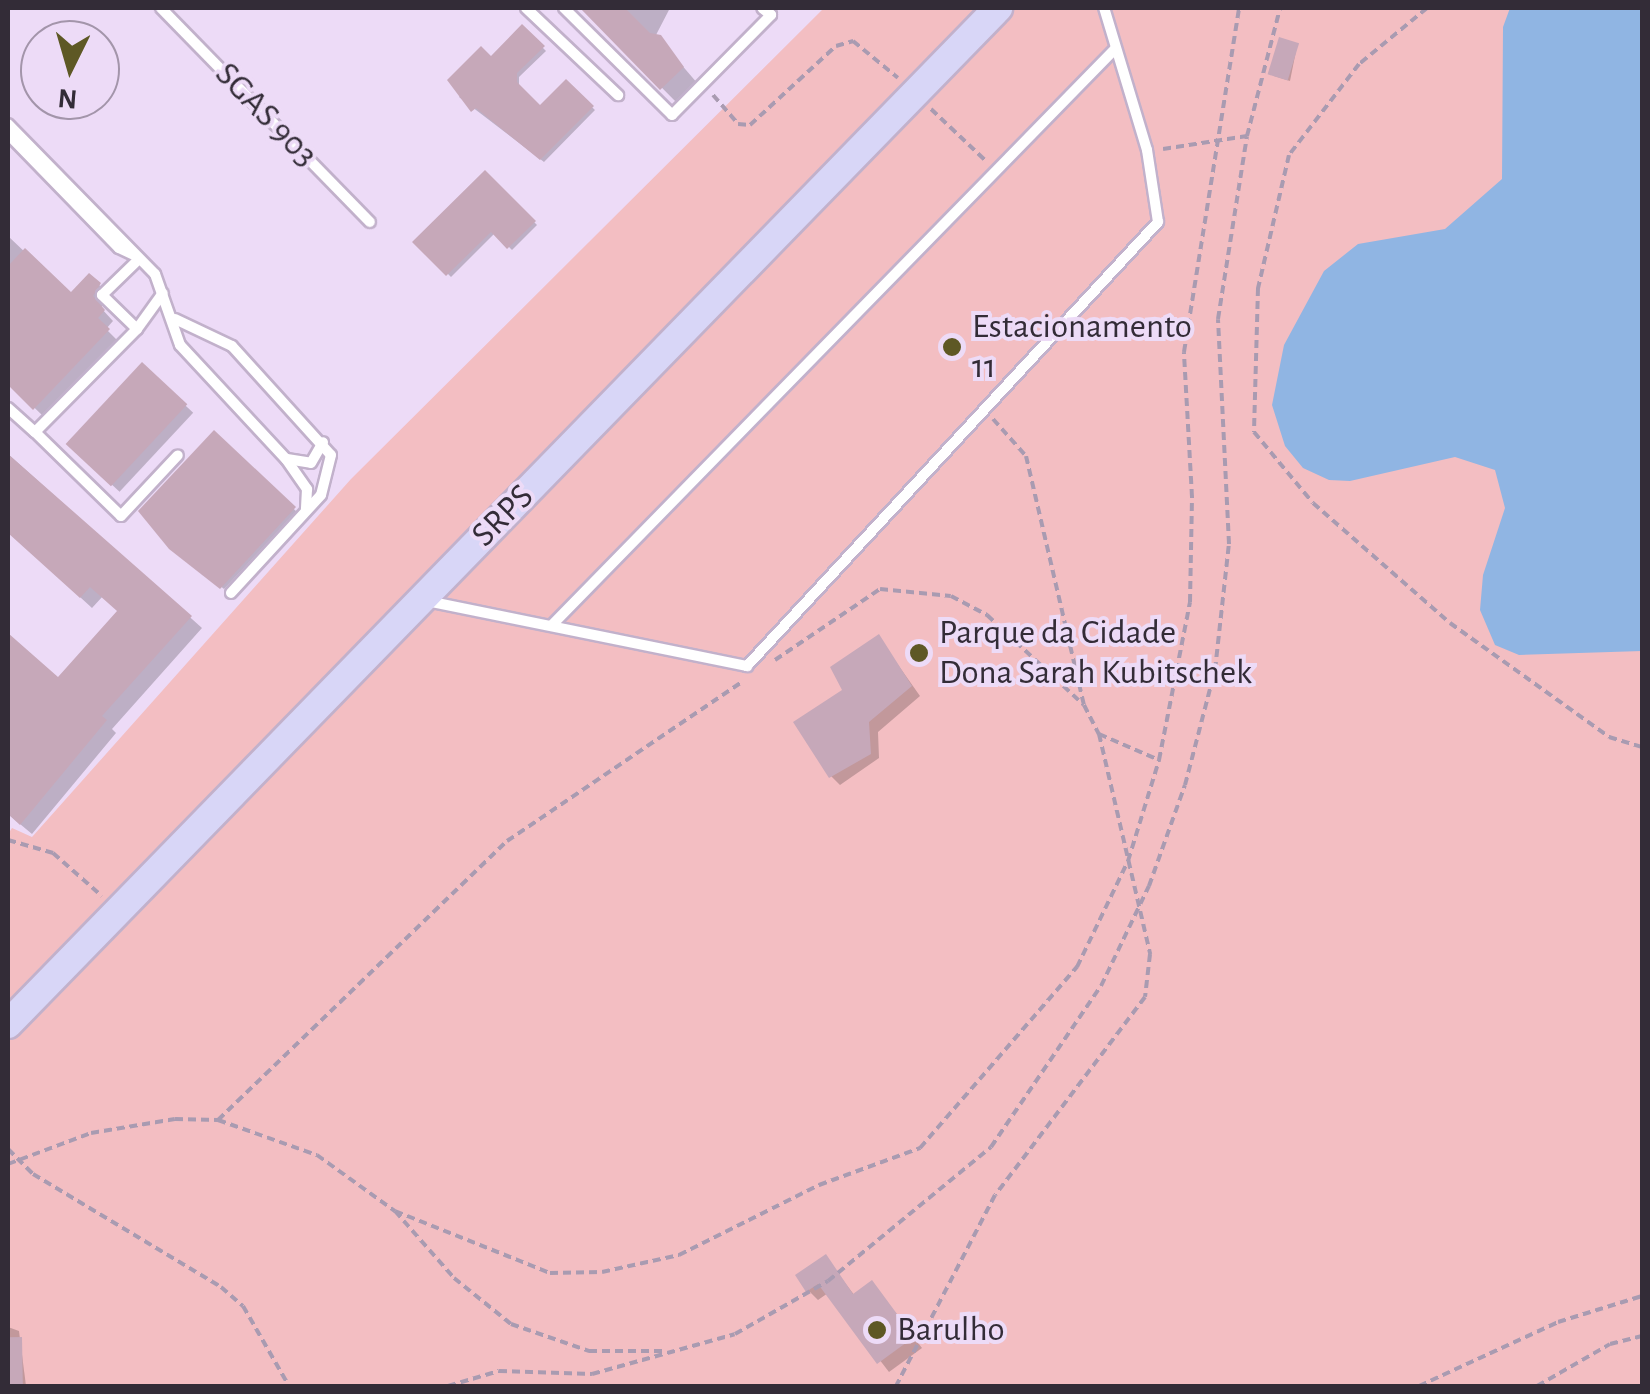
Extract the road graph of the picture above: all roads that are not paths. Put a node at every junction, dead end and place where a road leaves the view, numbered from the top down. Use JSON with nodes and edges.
{"nodes":[{"id":1,"x":161,"y":8,"type":"edge"},
{"id":2,"x":526,"y":8,"type":"edge"},
{"id":3,"x":564,"y":8,"type":"edge"},
{"id":4,"x":762,"y":8,"type":"edge"},
{"id":5,"x":998,"y":8,"type":"edge"},
{"id":6,"x":1104,"y":8,"type":"edge"},
{"id":7,"x":1115,"y":49,"type":"junction"},
{"id":8,"x":618,"y":95,"type":"dead end"},
{"id":9,"x":8,"y":124,"type":"edge"},
{"id":10,"x":8,"y":134,"type":"edge"},
{"id":11,"x":370,"y":222,"type":"dead end"},
{"id":12,"x":137,"y":257,"type":"junction"},
{"id":13,"x":164,"y":293,"type":"junction"},
{"id":14,"x":174,"y":319,"type":"junction"},
{"id":15,"x":137,"y":329,"type":"junction"},
{"id":16,"x":8,"y":408,"type":"edge"},
{"id":17,"x":35,"y":432,"type":"junction"},
{"id":18,"x":323,"y":442,"type":"junction"},
{"id":19,"x":178,"y":455,"type":"dead end"},
{"id":20,"x":286,"y":459,"type":"junction"},
{"id":21,"x":306,"y":510,"type":"junction"},
{"id":22,"x":231,"y":593,"type":"dead end"},
{"id":23,"x":421,"y":600,"type":"junction"},
{"id":24,"x":552,"y":624,"type":"junction"},
{"id":25,"x":8,"y":1024,"type":"edge"}],
"edges":[{"from":1,"to":11,"type":"lane","name":"SGAS 903"},
{"from":2,"to":8,"type":"lane"},
{"from":3,"to":4,"type":"lane"},
{"from":5,"to":23,"type":"main road","name":"SRPS"},
{"from":6,"to":7,"type":"lane"},
{"from":7,"to":24,"type":"lane"},
{"from":7,"to":24,"type":"lane"},
{"from":9,"to":12,"type":"lane"},
{"from":10,"to":12,"type":"lane"},
{"from":12,"to":13,"type":"lane"},
{"from":12,"to":15,"type":"lane"},
{"from":13,"to":14,"type":"lane"},
{"from":13,"to":15,"type":"lane"},
{"from":14,"to":18,"type":"lane"},
{"from":14,"to":20,"type":"lane"},
{"from":15,"to":17,"type":"lane"},
{"from":16,"to":17,"type":"lane"},
{"from":17,"to":19,"type":"lane"},
{"from":18,"to":20,"type":"lane"},
{"from":18,"to":21,"type":"lane"},
{"from":20,"to":21,"type":"lane"},
{"from":21,"to":22,"type":"lane"},
{"from":23,"to":24,"type":"lane"},
{"from":23,"to":25,"type":"main road","name":"SRPS"}]}
